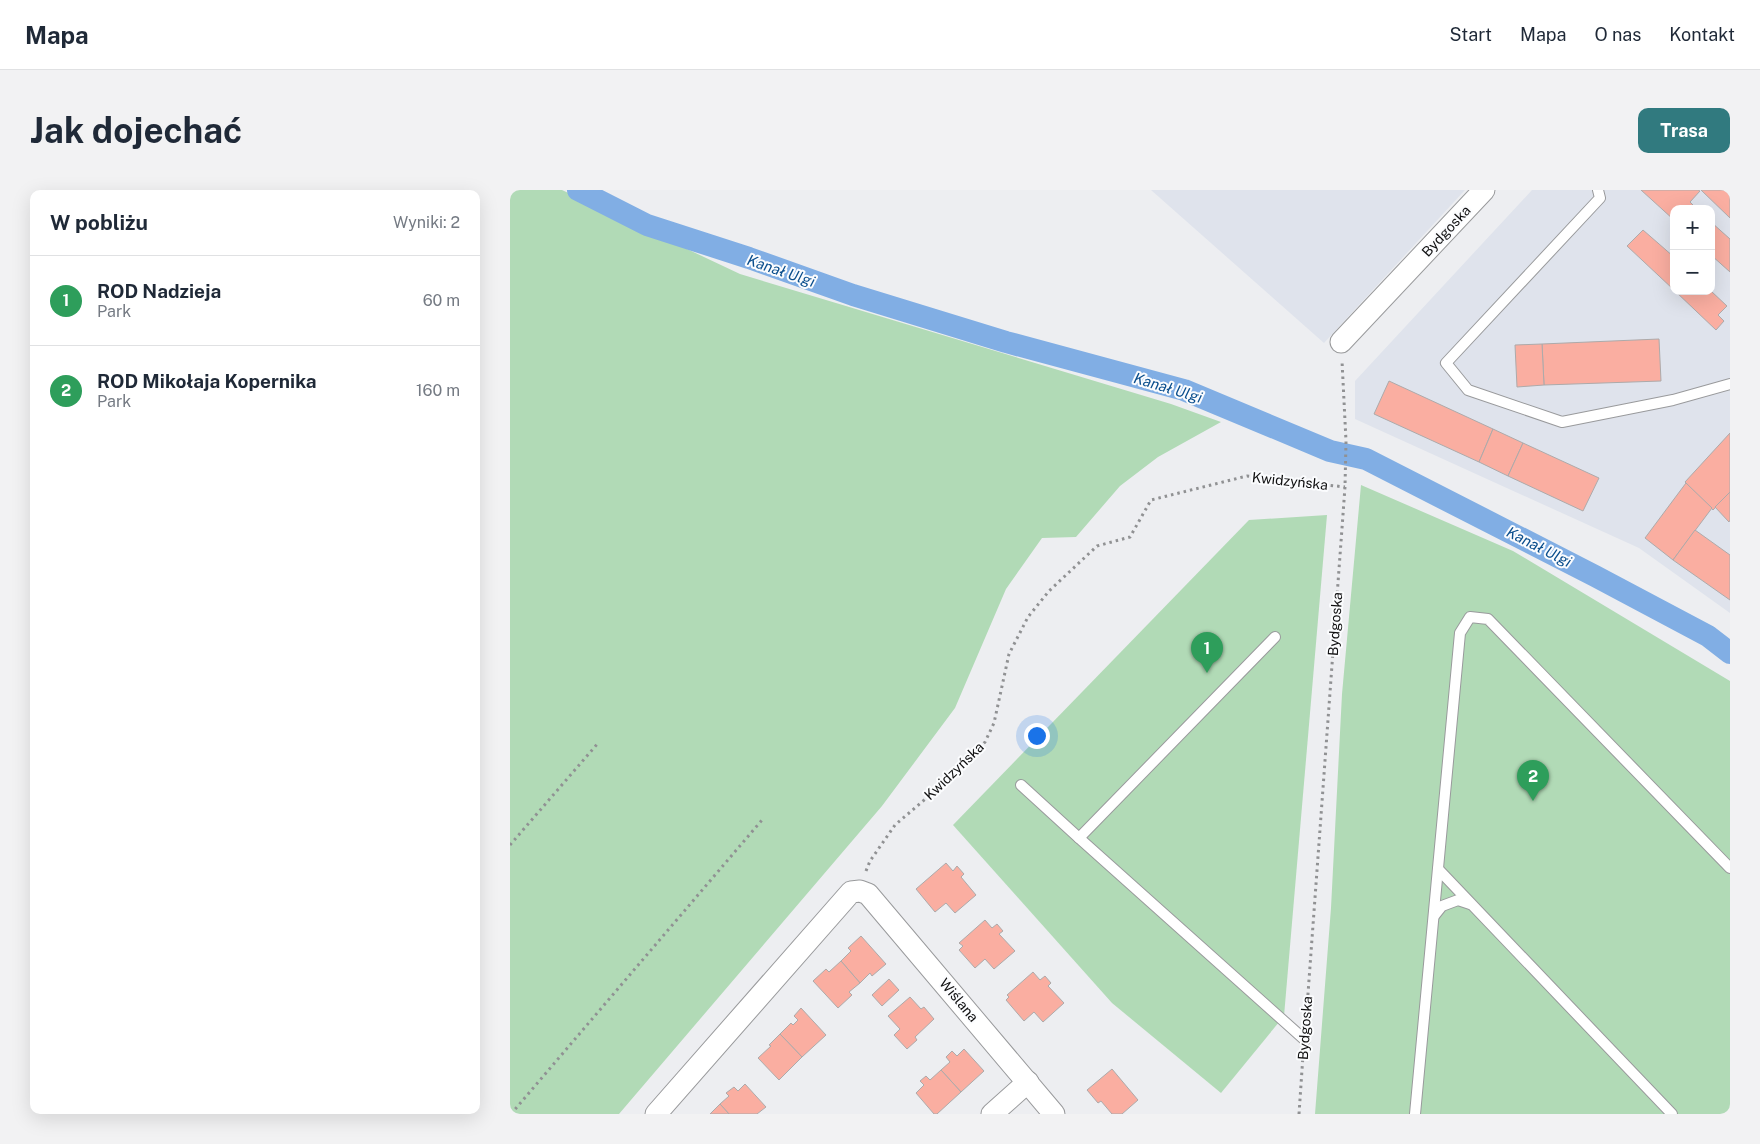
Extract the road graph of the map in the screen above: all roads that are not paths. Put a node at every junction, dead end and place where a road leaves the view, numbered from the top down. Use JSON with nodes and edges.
{"nodes":[{"id":1,"x":1484,"y":190,"type":"edge"},
{"id":2,"x":1598,"y":190,"type":"edge"},
{"id":3,"x":1341,"y":342,"type":"road end"},
{"id":4,"x":1730,"y":384,"type":"edge"},
{"id":5,"x":1276,"y":637,"type":"dead end"},
{"id":6,"x":1021,"y":785,"type":"dead end"},
{"id":7,"x":1079,"y":838,"type":"junction"},
{"id":8,"x":1730,"y":868,"type":"edge"},
{"id":9,"x":1438,"y":869,"type":"junction"},
{"id":10,"x":1473,"y":906,"type":"junction"},
{"id":11,"x":1434,"y":916,"type":"junction"},
{"id":12,"x":1304,"y":1040,"type":"road end"},
{"id":13,"x":1028,"y":1082,"type":"junction"},
{"id":14,"x":656,"y":1114,"type":"edge"},
{"id":15,"x":992,"y":1114,"type":"edge"},
{"id":16,"x":1054,"y":1114,"type":"edge"},
{"id":17,"x":1415,"y":1114,"type":"edge"},
{"id":18,"x":1672,"y":1114,"type":"edge"}],
"edges":[{"from":1,"to":3,"type":"street","name":"Bydgoska"},
{"from":2,"to":4,"type":"lane"},
{"from":5,"to":7,"type":"lane"},
{"from":6,"to":7,"type":"lane"},
{"from":7,"to":12,"type":"lane"},
{"from":8,"to":9,"type":"lane"},
{"from":9,"to":10,"type":"lane"},
{"from":9,"to":11,"type":"lane"},
{"from":10,"to":11,"type":"lane"},
{"from":10,"to":18,"type":"lane"},
{"from":11,"to":17,"type":"lane"},
{"from":13,"to":14,"type":"street","name":"Wiślana"},
{"from":13,"to":15,"type":"street"},
{"from":13,"to":16,"type":"street","name":"Wiślana"}]}
